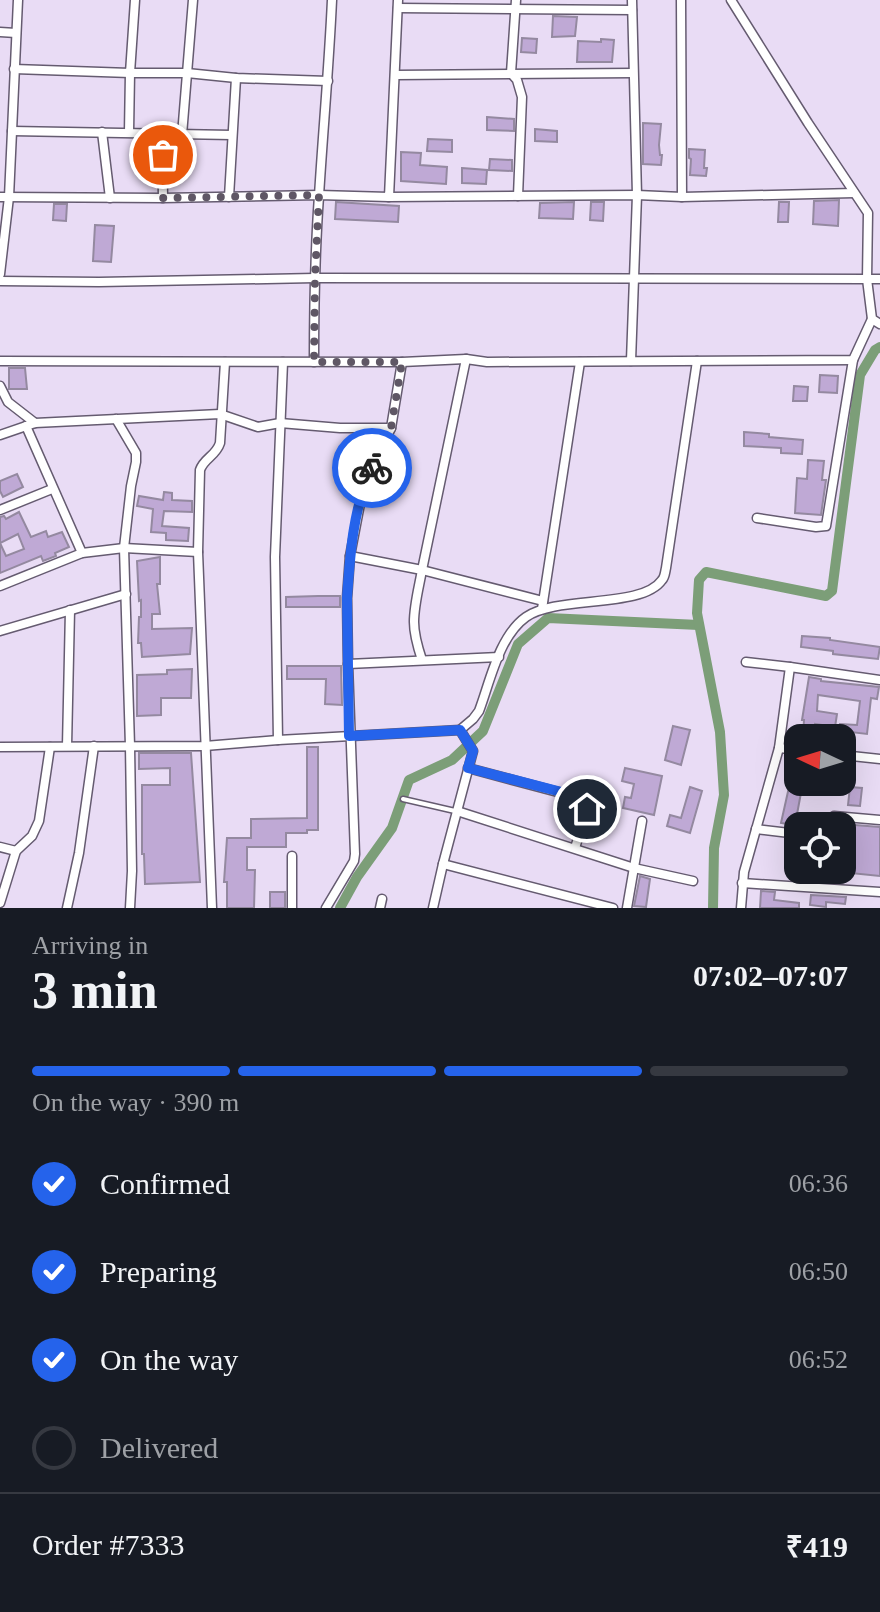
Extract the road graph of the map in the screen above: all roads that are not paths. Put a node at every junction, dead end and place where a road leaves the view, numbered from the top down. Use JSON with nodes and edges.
{"nodes":[{"id":1,"x":18,"y":0,"type":"edge"},
{"id":2,"x":135,"y":0,"type":"edge"},
{"id":3,"x":193,"y":0,"type":"edge"},
{"id":4,"x":332,"y":0,"type":"edge"},
{"id":5,"x":681,"y":0,"type":"edge"},
{"id":6,"x":731,"y":0,"type":"edge"},
{"id":7,"x":398,"y":4,"type":"edge"},
{"id":8,"x":516,"y":4,"type":"edge"},
{"id":9,"x":632,"y":5,"type":"edge"},
{"id":10,"x":0,"y":32,"type":"edge"},
{"id":11,"x":16,"y":33,"type":"junction"},
{"id":12,"x":14,"y":69,"type":"junction"},
{"id":13,"x":130,"y":73,"type":"junction"},
{"id":14,"x":187,"y":73,"type":"junction"},
{"id":15,"x":511,"y":73,"type":"junction"},
{"id":16,"x":633,"y":73,"type":"junction"},
{"id":17,"x":396,"y":75,"type":"junction"},
{"id":18,"x":236,"y":78,"type":"junction"},
{"id":19,"x":328,"y":81,"type":"junction"},
{"id":20,"x":12,"y":131,"type":"junction"},
{"id":21,"x":102,"y":132,"type":"junction"},
{"id":22,"x":129,"y":132,"type":"junction"},
{"id":23,"x":162,"y":134,"type":"junction"},
{"id":24,"x":182,"y":135,"type":"junction"},
{"id":25,"x":232,"y":135,"type":"junction"},
{"id":26,"x":854,"y":193,"type":"junction"},
{"id":27,"x":319,"y":195,"type":"junction"},
{"id":28,"x":637,"y":195,"type":"junction"},
{"id":29,"x":518,"y":196,"type":"junction"},
{"id":30,"x":5,"y":197,"type":"edge"},
{"id":31,"x":229,"y":197,"type":"junction"},
{"id":32,"x":389,"y":197,"type":"junction"},
{"id":33,"x":682,"y":197,"type":"junction"},
{"id":34,"x":110,"y":198,"type":"junction"},
{"id":35,"x":163,"y":198,"type":"junction"},
{"id":36,"x":0,"y":274,"type":"edge"},
{"id":37,"x":315,"y":278,"type":"junction"},
{"id":38,"x":634,"y":278,"type":"junction"},
{"id":39,"x":867,"y":279,"type":"junction"},
{"id":40,"x":880,"y":279,"type":"edge"},
{"id":41,"x":0,"y":281,"type":"edge"},
{"id":42,"x":876,"y":321,"type":"edge"},
{"id":43,"x":466,"y":359,"type":"junction"},
{"id":44,"x":853,"y":360,"type":"junction"},
{"id":45,"x":0,"y":361,"type":"edge"},
{"id":46,"x":631,"y":361,"type":"junction"},
{"id":47,"x":697,"y":361,"type":"junction"},
{"id":48,"x":225,"y":362,"type":"junction"},
{"id":49,"x":283,"y":362,"type":"junction"},
{"id":50,"x":314,"y":362,"type":"junction"},
{"id":51,"x":402,"y":362,"type":"junction"},
{"id":52,"x":580,"y":362,"type":"junction"},
{"id":53,"x":0,"y":386,"type":"edge"},
{"id":54,"x":220,"y":414,"type":"junction"},
{"id":55,"x":116,"y":419,"type":"junction"},
{"id":56,"x":280,"y":423,"type":"junction"},
{"id":57,"x":30,"y":424,"type":"junction"},
{"id":58,"x":391,"y":428,"type":"junction"},
{"id":59,"x":0,"y":435,"type":"edge"},
{"id":60,"x":52,"y":489,"type":"junction"},
{"id":61,"x":0,"y":510,"type":"edge"},
{"id":62,"x":757,"y":518,"type":"dead end"},
{"id":63,"x":124,"y":548,"type":"junction"},
{"id":64,"x":198,"y":552,"type":"junction"},
{"id":65,"x":82,"y":553,"type":"junction"},
{"id":66,"x":350,"y":556,"type":"junction"},
{"id":67,"x":422,"y":570,"type":"junction"},
{"id":68,"x":0,"y":586,"type":"edge"},
{"id":69,"x":126,"y":594,"type":"junction"},
{"id":70,"x":543,"y":605,"type":"junction"},
{"id":71,"x":70,"y":610,"type":"junction"},
{"id":72,"x":0,"y":631,"type":"edge"},
{"id":73,"x":499,"y":657,"type":"junction"},
{"id":74,"x":422,"y":660,"type":"junction"},
{"id":75,"x":746,"y":662,"type":"dead end"},
{"id":76,"x":348,"y":664,"type":"junction"},
{"id":77,"x":790,"y":667,"type":"junction"},
{"id":78,"x":880,"y":680,"type":"edge"},
{"id":79,"x":461,"y":732,"type":"junction"},
{"id":80,"x":349,"y":736,"type":"junction"},
{"id":81,"x":278,"y":740,"type":"junction"},
{"id":82,"x":67,"y":746,"type":"junction"},
{"id":83,"x":94,"y":746,"type":"junction"},
{"id":84,"x":130,"y":746,"type":"junction"},
{"id":85,"x":205,"y":746,"type":"junction"},
{"id":86,"x":0,"y":747,"type":"edge"},
{"id":87,"x":50,"y":747,"type":"junction"},
{"id":88,"x":779,"y":748,"type":"junction"},
{"id":89,"x":784,"y":749,"type":"edge"},
{"id":90,"x":856,"y":756,"type":"edge"},
{"id":91,"x":880,"y":759,"type":"edge"},
{"id":92,"x":468,"y":768,"type":"junction"},
{"id":93,"x":403,"y":799,"type":"dead end"},
{"id":94,"x":457,"y":811,"type":"junction"},
{"id":95,"x":856,"y":818,"type":"edge"},
{"id":96,"x":880,"y":820,"type":"edge"},
{"id":97,"x":642,"y":821,"type":"dead end"},
{"id":98,"x":756,"y":829,"type":"junction"},
{"id":99,"x":784,"y":832,"type":"edge"},
{"id":100,"x":0,"y":847,"type":"edge"},
{"id":101,"x":575,"y":848,"type":"junction"},
{"id":102,"x":16,"y":851,"type":"junction"},
{"id":103,"x":292,"y":856,"type":"dead end"},
{"id":104,"x":443,"y":864,"type":"junction"},
{"id":105,"x":634,"y":868,"type":"junction"},
{"id":106,"x":693,"y":881,"type":"dead end"},
{"id":107,"x":742,"y":883,"type":"junction"},
{"id":108,"x":880,"y":892,"type":"edge"},
{"id":109,"x":0,"y":903,"type":"edge"},
{"id":110,"x":67,"y":908,"type":"edge"},
{"id":111,"x":130,"y":908,"type":"edge"},
{"id":112,"x":212,"y":908,"type":"edge"},
{"id":113,"x":292,"y":908,"type":"edge"},
{"id":114,"x":326,"y":908,"type":"edge"},
{"id":115,"x":433,"y":908,"type":"edge"},
{"id":116,"x":613,"y":908,"type":"edge"},
{"id":117,"x":627,"y":908,"type":"edge"},
{"id":118,"x":741,"y":908,"type":"edge"}],
"edges":[{"from":1,"to":11,"type":"street"},
{"from":2,"to":13,"type":"street"},
{"from":3,"to":14,"type":"street"},
{"from":4,"to":19,"type":"street"},
{"from":5,"to":33,"type":"street"},
{"from":6,"to":26,"type":"street"},
{"from":7,"to":8,"type":"street"},
{"from":7,"to":17,"type":"street"},
{"from":8,"to":9,"type":"street"},
{"from":8,"to":15,"type":"street"},
{"from":9,"to":16,"type":"street"},
{"from":10,"to":11,"type":"street"},
{"from":11,"to":12,"type":"street"},
{"from":12,"to":13,"type":"street"},
{"from":12,"to":20,"type":"street"},
{"from":13,"to":14,"type":"street"},
{"from":13,"to":22,"type":"street"},
{"from":14,"to":18,"type":"street"},
{"from":14,"to":24,"type":"street"},
{"from":15,"to":16,"type":"street"},
{"from":15,"to":17,"type":"street"},
{"from":15,"to":29,"type":"street"},
{"from":16,"to":28,"type":"street"},
{"from":17,"to":32,"type":"street"},
{"from":18,"to":19,"type":"street"},
{"from":18,"to":25,"type":"street"},
{"from":19,"to":27,"type":"street"},
{"from":20,"to":21,"type":"street"},
{"from":20,"to":30,"type":"street"},
{"from":21,"to":22,"type":"street"},
{"from":21,"to":34,"type":"street"},
{"from":22,"to":23,"type":"street"},
{"from":23,"to":24,"type":"street"},
{"from":23,"to":35,"type":"street"},
{"from":24,"to":25,"type":"street"},
{"from":25,"to":31,"type":"street"},
{"from":26,"to":33,"type":"street"},
{"from":26,"to":39,"type":"street"},
{"from":27,"to":31,"type":"street"},
{"from":27,"to":32,"type":"street"},
{"from":27,"to":37,"type":"street"},
{"from":28,"to":29,"type":"street"},
{"from":28,"to":33,"type":"street"},
{"from":28,"to":38,"type":"street"},
{"from":29,"to":32,"type":"street"},
{"from":30,"to":34,"type":"street"},
{"from":30,"to":36,"type":"street"},
{"from":31,"to":35,"type":"street"},
{"from":34,"to":35,"type":"street"},
{"from":37,"to":38,"type":"street"},
{"from":37,"to":41,"type":"street"},
{"from":37,"to":50,"type":"street"},
{"from":38,"to":39,"type":"street"},
{"from":38,"to":46,"type":"street"},
{"from":39,"to":40,"type":"street"},
{"from":39,"to":42,"type":"street"},
{"from":42,"to":44,"type":"street"},
{"from":43,"to":51,"type":"street"},
{"from":43,"to":52,"type":"street"},
{"from":43,"to":67,"type":"street"},
{"from":44,"to":47,"type":"street"},
{"from":44,"to":62,"type":"street"},
{"from":45,"to":48,"type":"street"},
{"from":46,"to":47,"type":"street"},
{"from":46,"to":52,"type":"street"},
{"from":47,"to":70,"type":"street"},
{"from":48,"to":49,"type":"street"},
{"from":48,"to":54,"type":"street"},
{"from":49,"to":50,"type":"street"},
{"from":49,"to":56,"type":"street"},
{"from":50,"to":51,"type":"street"},
{"from":51,"to":58,"type":"street"},
{"from":52,"to":70,"type":"street"},
{"from":53,"to":57,"type":"street"},
{"from":54,"to":55,"type":"street"},
{"from":54,"to":56,"type":"street"},
{"from":54,"to":64,"type":"street"},
{"from":55,"to":57,"type":"street"},
{"from":55,"to":63,"type":"street"},
{"from":56,"to":58,"type":"street"},
{"from":56,"to":81,"type":"street"},
{"from":57,"to":59,"type":"street"},
{"from":57,"to":60,"type":"street"},
{"from":58,"to":66,"type":"street"},
{"from":60,"to":61,"type":"street"},
{"from":60,"to":65,"type":"street"},
{"from":63,"to":64,"type":"street"},
{"from":63,"to":65,"type":"street"},
{"from":63,"to":69,"type":"street"},
{"from":64,"to":85,"type":"street"},
{"from":65,"to":68,"type":"street"},
{"from":66,"to":67,"type":"street"},
{"from":66,"to":76,"type":"street"},
{"from":67,"to":70,"type":"street"},
{"from":67,"to":74,"type":"street"},
{"from":69,"to":71,"type":"street"},
{"from":69,"to":84,"type":"street"},
{"from":70,"to":73,"type":"street"},
{"from":71,"to":72,"type":"street"},
{"from":71,"to":82,"type":"street"},
{"from":73,"to":74,"type":"street"},
{"from":73,"to":79,"type":"street"},
{"from":74,"to":76,"type":"street"},
{"from":75,"to":77,"type":"street"},
{"from":76,"to":80,"type":"street"},
{"from":77,"to":78,"type":"street"},
{"from":77,"to":88,"type":"street"},
{"from":79,"to":80,"type":"street"},
{"from":79,"to":92,"type":"street"},
{"from":80,"to":81,"type":"street"},
{"from":80,"to":114,"type":"street"},
{"from":81,"to":85,"type":"street"},
{"from":82,"to":83,"type":"street"},
{"from":82,"to":87,"type":"street"},
{"from":83,"to":84,"type":"street"},
{"from":83,"to":110,"type":"street"},
{"from":84,"to":85,"type":"street"},
{"from":84,"to":111,"type":"street"},
{"from":85,"to":112,"type":"street"},
{"from":86,"to":87,"type":"street"},
{"from":87,"to":102,"type":"street"},
{"from":88,"to":89,"type":"street"},
{"from":88,"to":98,"type":"street"},
{"from":90,"to":91,"type":"street"},
{"from":92,"to":94,"type":"street"},
{"from":92,"to":101,"type":"street"},
{"from":93,"to":94,"type":"lane"},
{"from":94,"to":101,"type":"street"},
{"from":94,"to":104,"type":"street"},
{"from":95,"to":96,"type":"street"},
{"from":97,"to":105,"type":"street"},
{"from":98,"to":99,"type":"street"},
{"from":98,"to":107,"type":"street"},
{"from":100,"to":102,"type":"street"},
{"from":101,"to":105,"type":"street"},
{"from":102,"to":109,"type":"street"},
{"from":103,"to":113,"type":"street"},
{"from":104,"to":115,"type":"street"},
{"from":104,"to":116,"type":"street"},
{"from":105,"to":106,"type":"street"},
{"from":105,"to":117,"type":"street"},
{"from":107,"to":108,"type":"street"},
{"from":107,"to":118,"type":"street"}]}
